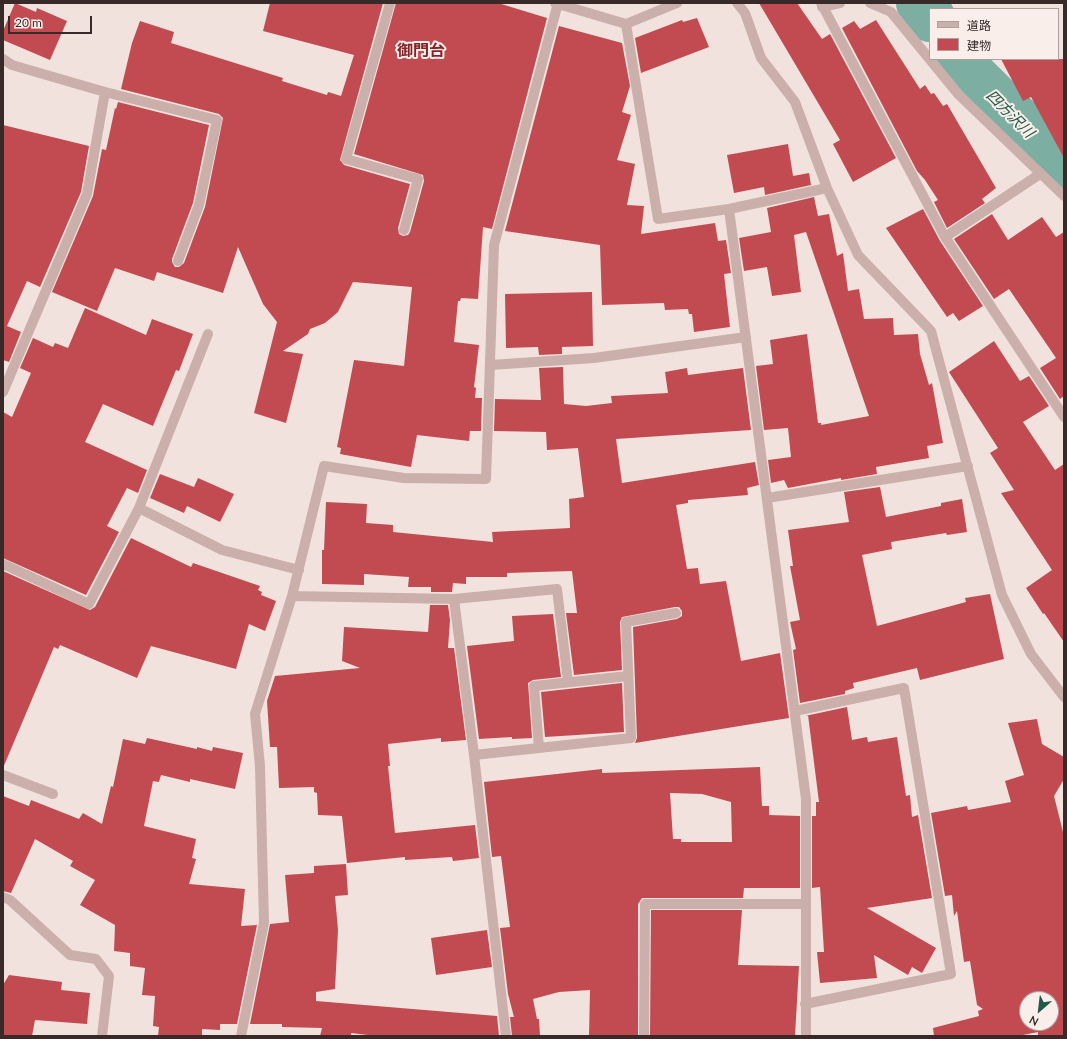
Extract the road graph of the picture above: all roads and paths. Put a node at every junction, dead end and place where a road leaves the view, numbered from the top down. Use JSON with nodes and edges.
{"nodes":[{"id":1,"x":390,"y":3,"type":"edge"},
{"id":2,"x":557,"y":3,"type":"edge"},
{"id":3,"x":676,"y":3,"type":"edge"},
{"id":4,"x":737,"y":3,"type":"edge"},
{"id":5,"x":840,"y":3,"type":"edge"},
{"id":6,"x":870,"y":3,"type":"edge"},
{"id":7,"x":821,"y":5,"type":"edge"},
{"id":8,"x":893,"y":7,"type":"edge"},
{"id":9,"x":626,"y":24,"type":"junction"},
{"id":10,"x":929,"y":55,"type":"edge"},
{"id":11,"x":3,"y":59,"type":"edge"},
{"id":12,"x":933,"y":60,"type":"edge"},
{"id":13,"x":105,"y":92,"type":"junction"},
{"id":14,"x":1040,"y":174,"type":"junction"},
{"id":15,"x":827,"y":188,"type":"junction"},
{"id":16,"x":1064,"y":196,"type":"edge"},
{"id":17,"x":729,"y":209,"type":"junction"},
{"id":18,"x":404,"y":230,"type":"dead end"},
{"id":19,"x":946,"y":237,"type":"junction"},
{"id":20,"x":178,"y":261,"type":"dead end"},
{"id":21,"x":208,"y":334,"type":"dead end"},
{"id":22,"x":746,"y":337,"type":"junction"},
{"id":23,"x":490,"y":365,"type":"junction"},
{"id":24,"x":3,"y":392,"type":"edge"},
{"id":25,"x":1064,"y":417,"type":"edge"},
{"id":26,"x":968,"y":466,"type":"junction"},
{"id":27,"x":768,"y":498,"type":"junction"},
{"id":28,"x":139,"y":508,"type":"junction"},
{"id":29,"x":3,"y":564,"type":"edge"},
{"id":30,"x":299,"y":570,"type":"junction"},
{"id":31,"x":292,"y":596,"type":"junction"},
{"id":32,"x":454,"y":599,"type":"junction"},
{"id":33,"x":676,"y":613,"type":"dead end"},
{"id":34,"x":628,"y":676,"type":"junction"},
{"id":35,"x":568,"y":682,"type":"junction"},
{"id":36,"x":1064,"y":697,"type":"edge"},
{"id":37,"x":795,"y":711,"type":"junction"},
{"id":38,"x":539,"y":748,"type":"junction"},
{"id":39,"x":474,"y":755,"type":"junction"},
{"id":40,"x":3,"y":775,"type":"edge"},
{"id":41,"x":52,"y":794,"type":"dead end"},
{"id":42,"x":3,"y":897,"type":"edge"},
{"id":43,"x":805,"y":904,"type":"junction"},
{"id":44,"x":805,"y":1004,"type":"junction"},
{"id":45,"x":102,"y":1036,"type":"edge"},
{"id":46,"x":241,"y":1036,"type":"edge"},
{"id":47,"x":506,"y":1036,"type":"edge"},
{"id":48,"x":644,"y":1036,"type":"edge"},
{"id":49,"x":806,"y":1036,"type":"edge"}],
"edges":[{"from":1,"to":18,"type":"street"},
{"from":2,"to":9,"type":"street"},
{"from":2,"to":23,"type":"street"},
{"from":3,"to":9,"type":"street"},
{"from":4,"to":15,"type":"street"},
{"from":5,"to":7,"type":"street"},
{"from":6,"to":8,"type":"street"},
{"from":7,"to":19,"type":"street"},
{"from":8,"to":10,"type":"street"},
{"from":9,"to":17,"type":"street"},
{"from":11,"to":13,"type":"street"},
{"from":12,"to":14,"type":"street"},
{"from":13,"to":20,"type":"street"},
{"from":13,"to":24,"type":"street"},
{"from":14,"to":16,"type":"street"},
{"from":14,"to":19,"type":"street"},
{"from":15,"to":17,"type":"street"},
{"from":15,"to":26,"type":"street"},
{"from":17,"to":22,"type":"street"},
{"from":19,"to":25,"type":"street"},
{"from":21,"to":28,"type":"street"},
{"from":22,"to":23,"type":"street"},
{"from":22,"to":27,"type":"street"},
{"from":23,"to":30,"type":"street"},
{"from":26,"to":27,"type":"street"},
{"from":26,"to":36,"type":"street"},
{"from":27,"to":37,"type":"street"},
{"from":28,"to":29,"type":"street"},
{"from":28,"to":30,"type":"street"},
{"from":30,"to":31,"type":"street"},
{"from":31,"to":32,"type":"street"},
{"from":31,"to":46,"type":"street"},
{"from":32,"to":35,"type":"street"},
{"from":32,"to":39,"type":"street"},
{"from":33,"to":34,"type":"street"},
{"from":34,"to":35,"type":"street"},
{"from":34,"to":38,"type":"street"},
{"from":35,"to":38,"type":"street"},
{"from":37,"to":43,"type":"street"},
{"from":37,"to":44,"type":"street"},
{"from":38,"to":39,"type":"street"},
{"from":39,"to":47,"type":"street"},
{"from":40,"to":41,"type":"street"},
{"from":42,"to":45,"type":"street"},
{"from":43,"to":44,"type":"street"},
{"from":43,"to":48,"type":"street"},
{"from":44,"to":49,"type":"street"}]}
